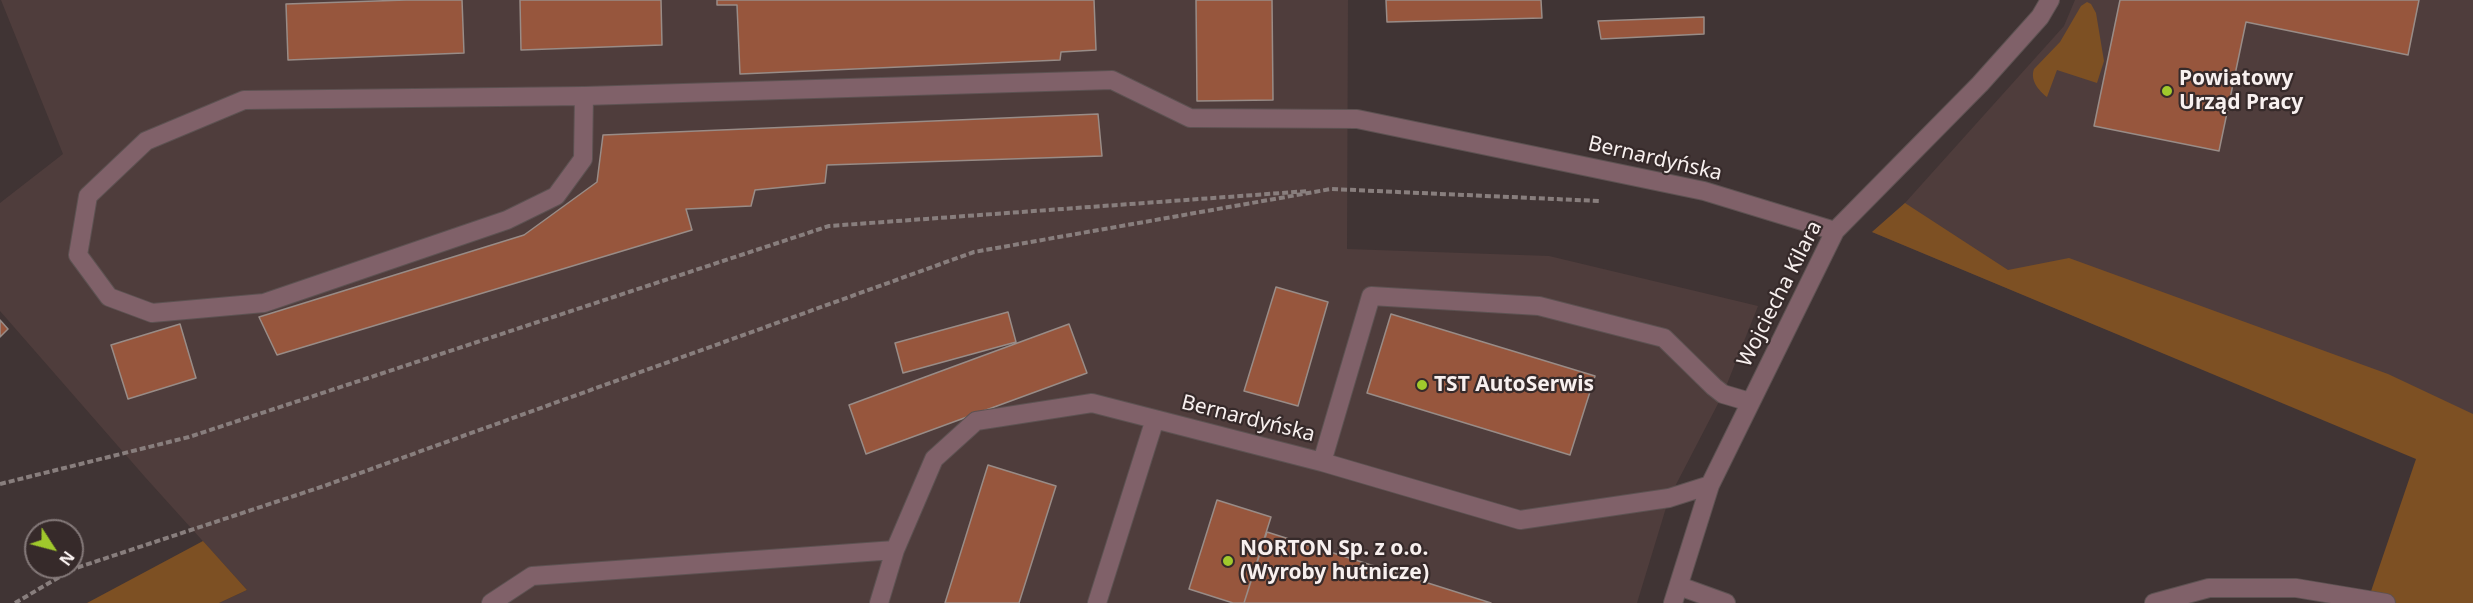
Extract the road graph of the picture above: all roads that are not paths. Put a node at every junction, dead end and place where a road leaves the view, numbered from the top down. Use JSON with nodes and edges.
{"nodes":[{"id":1,"x":2050,"y":0,"type":"edge"},
{"id":2,"x":584,"y":96,"type":"junction"},
{"id":3,"x":1835,"y":231,"type":"junction"},
{"id":4,"x":1750,"y":402,"type":"junction"},
{"id":5,"x":1155,"y":419,"type":"junction"},
{"id":6,"x":1322,"y":462,"type":"junction"},
{"id":7,"x":1710,"y":484,"type":"junction"},
{"id":8,"x":895,"y":550,"type":"junction"},
{"id":9,"x":1676,"y":594,"type":"edge"},
{"id":10,"x":491,"y":603,"type":"edge"},
{"id":11,"x":879,"y":603,"type":"edge"},
{"id":12,"x":1097,"y":603,"type":"edge"},
{"id":13,"x":1726,"y":603,"type":"edge"},
{"id":14,"x":2154,"y":603,"type":"edge"},
{"id":15,"x":2386,"y":603,"type":"edge"}],
"edges":[{"from":1,"to":3,"type":"street","name":"Wojciecha Kilara"},
{"from":2,"to":2,"type":"street","name":"Bernardyńska"},
{"from":2,"to":3,"type":"street","name":"Bernardyńska"},
{"from":3,"to":4,"type":"street","name":"Wojciecha Kilara"},
{"from":4,"to":6,"type":"street"},
{"from":4,"to":7,"type":"street","name":"Wojciecha Kilara"},
{"from":5,"to":6,"type":"street","name":"Bernardyńska"},
{"from":5,"to":8,"type":"street","name":"Bernardyńska"},
{"from":5,"to":12,"type":"street"},
{"from":6,"to":7,"type":"street","name":"Bernardyńska"},
{"from":7,"to":9,"type":"street","name":"Wojciecha Kilara"},
{"from":8,"to":10,"type":"street"},
{"from":8,"to":11,"type":"street","name":"Bernardyńska"},
{"from":9,"to":13,"type":"street"},
{"from":14,"to":15,"type":"street"}]}
